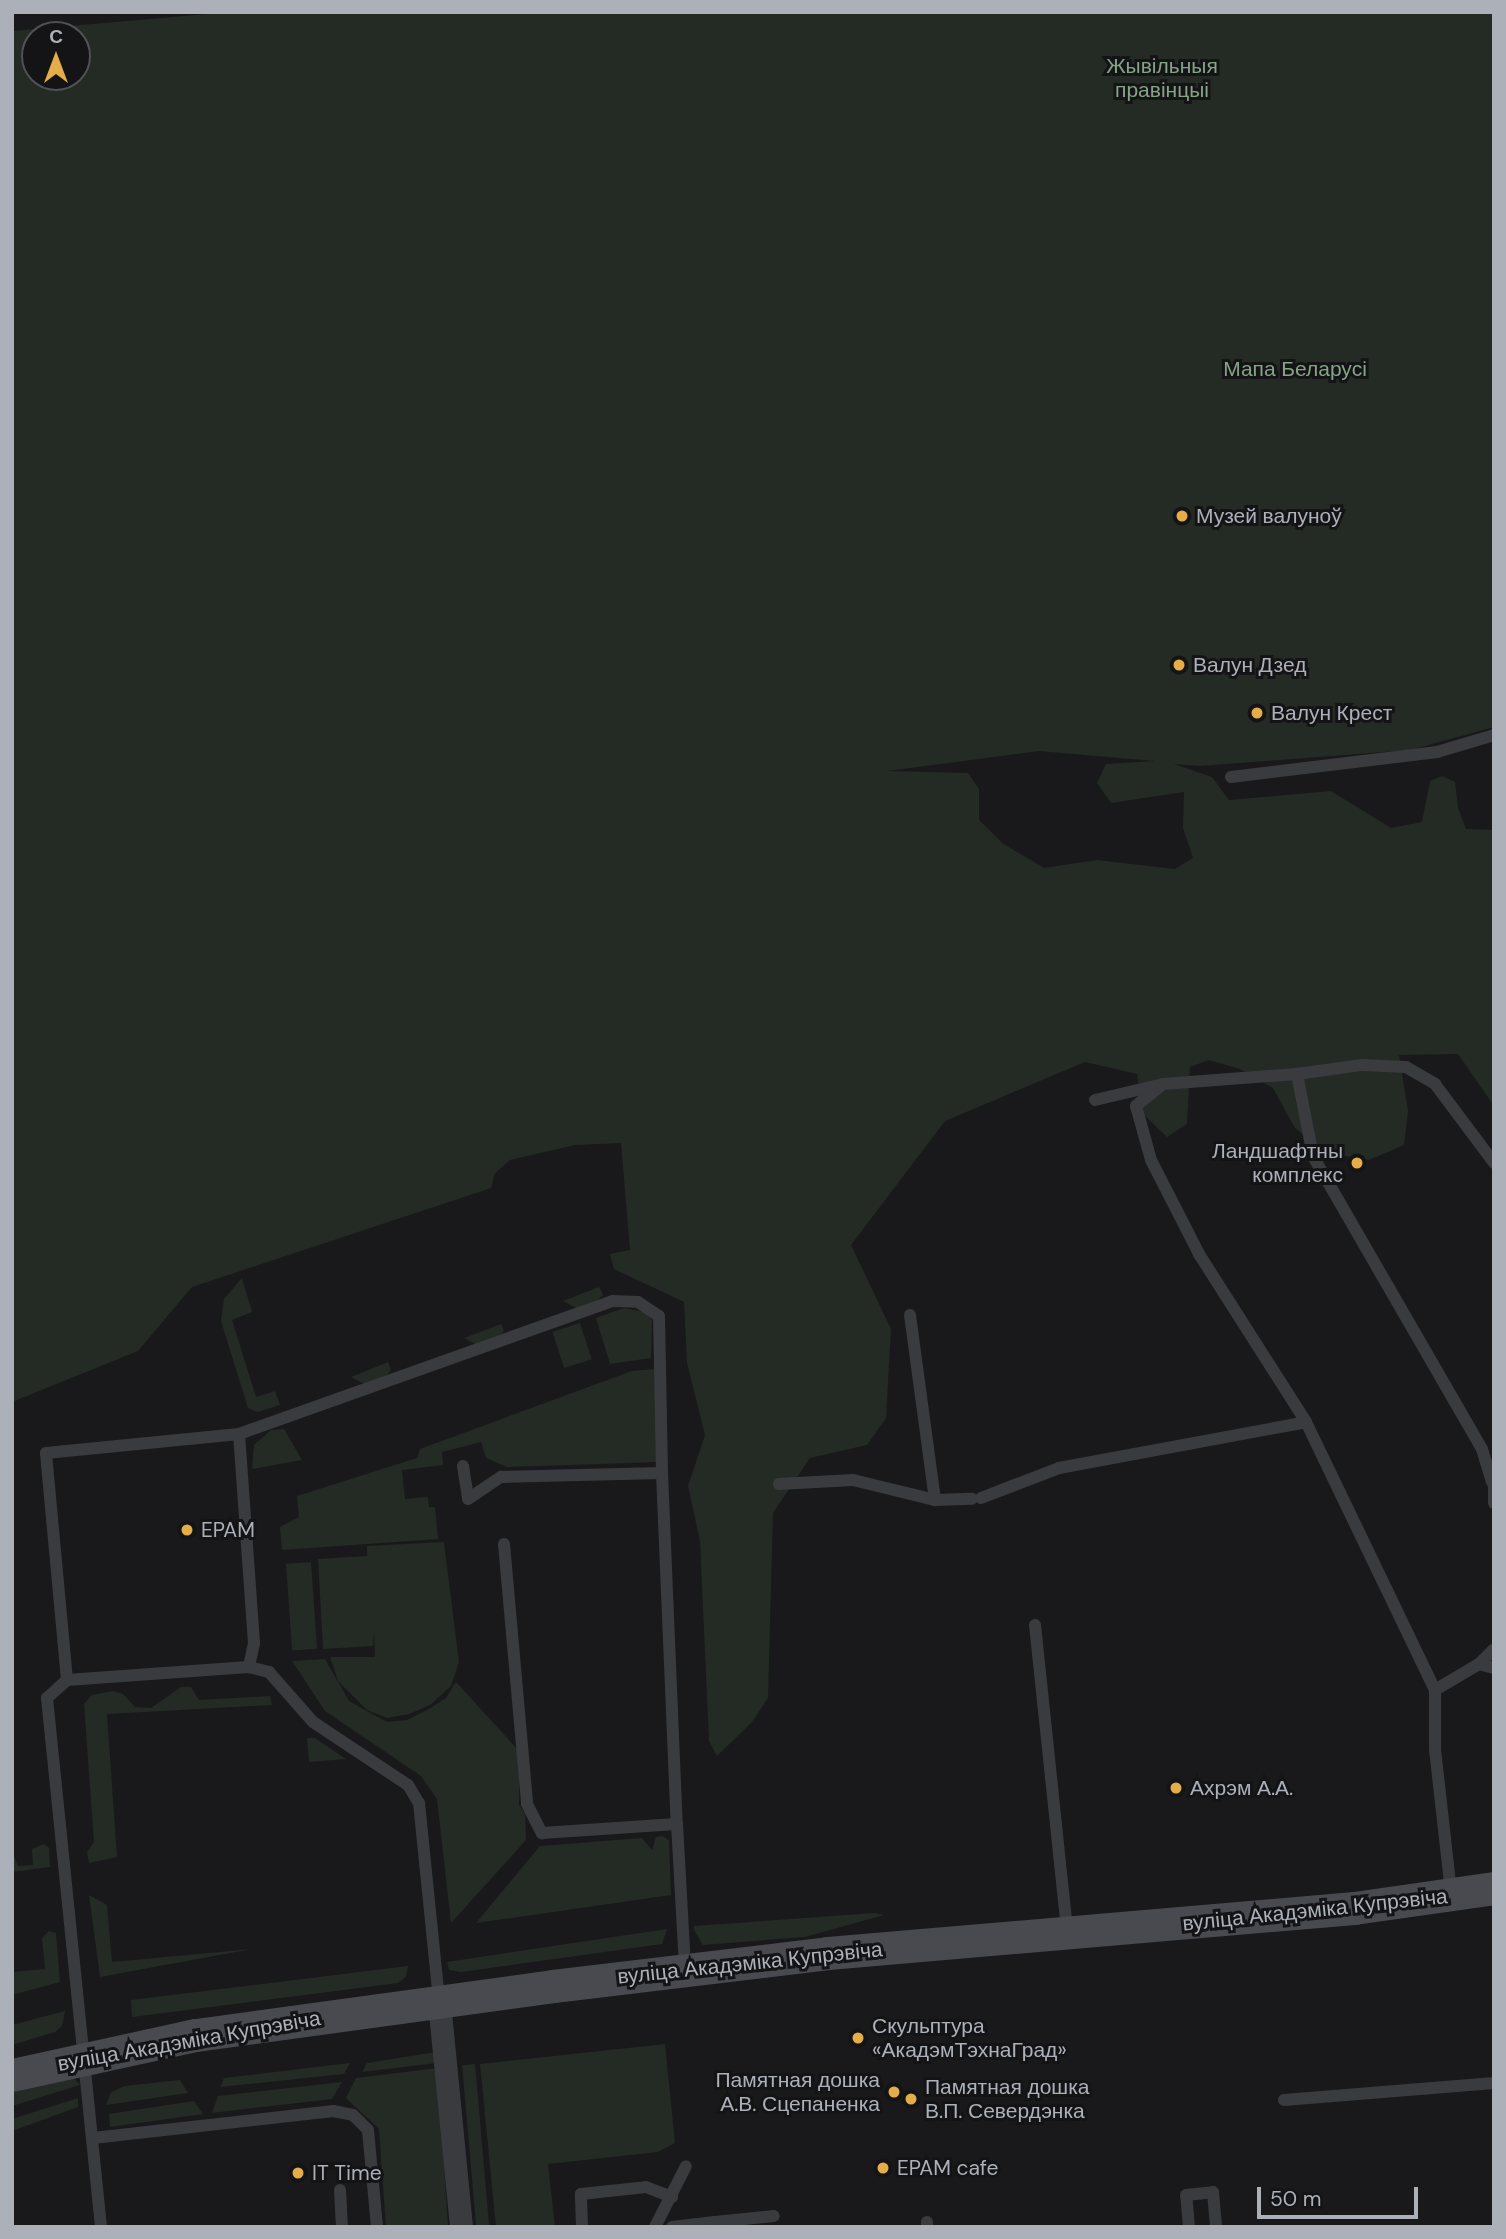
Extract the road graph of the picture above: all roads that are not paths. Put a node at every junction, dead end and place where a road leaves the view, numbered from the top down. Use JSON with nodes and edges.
{"nodes":[{"id":1,"x":1494,"y":735,"type":"edge"},
{"id":2,"x":1231,"y":777,"type":"dead end"},
{"id":3,"x":1297,"y":1074,"type":"junction"},
{"id":4,"x":1163,"y":1084,"type":"junction"},
{"id":5,"x":1095,"y":1100,"type":"dead end"},
{"id":6,"x":1494,"y":1163,"type":"edge"},
{"id":7,"x":910,"y":1315,"type":"dead end"},
{"id":8,"x":1306,"y":1422,"type":"junction"},
{"id":9,"x":239,"y":1434,"type":"junction"},
{"id":10,"x":463,"y":1466,"type":"dead end"},
{"id":11,"x":662,"y":1473,"type":"junction"},
{"id":12,"x":1493,"y":1482,"type":"edge"},
{"id":13,"x":779,"y":1484,"type":"dead end"},
{"id":14,"x":935,"y":1500,"type":"junction"},
{"id":15,"x":1494,"y":1503,"type":"edge"},
{"id":16,"x":504,"y":1544,"type":"dead end"},
{"id":17,"x":1035,"y":1625,"type":"dead end"},
{"id":18,"x":1494,"y":1649,"type":"edge"},
{"id":19,"x":1479,"y":1664,"type":"junction"},
{"id":20,"x":249,"y":1667,"type":"junction"},
{"id":21,"x":1494,"y":1668,"type":"edge"},
{"id":22,"x":67,"y":1680,"type":"junction"},
{"id":23,"x":1435,"y":1690,"type":"junction"},
{"id":24,"x":677,"y":1824,"type":"junction"},
{"id":25,"x":1494,"y":1888,"type":"edge"},
{"id":26,"x":1452,"y":1896,"type":"junction"},
{"id":27,"x":1067,"y":1933,"type":"junction"},
{"id":28,"x":685,"y":1970,"type":"junction"},
{"id":29,"x":439,"y":2002,"type":"junction"},
{"id":30,"x":85,"y":2056,"type":"junction"},
{"id":31,"x":12,"y":2075,"type":"edge"},
{"id":32,"x":1494,"y":2082,"type":"edge"},
{"id":33,"x":1284,"y":2100,"type":"dead end"},
{"id":34,"x":93,"y":2138,"type":"junction"},
{"id":35,"x":686,"y":2165,"type":"dead end"},
{"id":36,"x":340,"y":2190,"type":"dead end"},
{"id":37,"x":672,"y":2197,"type":"junction"},
{"id":38,"x":774,"y":2216,"type":"dead end"},
{"id":39,"x":715,"y":2225,"type":"edge"},
{"id":40,"x":102,"y":2227,"type":"edge"},
{"id":41,"x":342,"y":2227,"type":"edge"},
{"id":42,"x":377,"y":2227,"type":"edge"},
{"id":43,"x":461,"y":2227,"type":"edge"},
{"id":44,"x":582,"y":2227,"type":"edge"},
{"id":45,"x":655,"y":2227,"type":"edge"},
{"id":46,"x":672,"y":2227,"type":"edge"},
{"id":47,"x":1189,"y":2227,"type":"edge"},
{"id":48,"x":1216,"y":2227,"type":"edge"}],
"edges":[{"from":1,"to":2,"type":"lane"},
{"from":3,"to":4,"type":"lane"},
{"from":3,"to":6,"type":"lane"},
{"from":3,"to":12,"type":"lane"},
{"from":4,"to":5,"type":"lane"},
{"from":4,"to":8,"type":"lane"},
{"from":7,"to":14,"type":"lane"},
{"from":8,"to":14,"type":"lane"},
{"from":8,"to":23,"type":"lane"},
{"from":9,"to":11,"type":"lane"},
{"from":9,"to":20,"type":"lane"},
{"from":9,"to":22,"type":"lane"},
{"from":10,"to":11,"type":"lane"},
{"from":11,"to":24,"type":"lane"},
{"from":12,"to":15,"type":"lane"},
{"from":13,"to":14,"type":"lane"},
{"from":16,"to":24,"type":"lane"},
{"from":17,"to":27,"type":"lane"},
{"from":18,"to":19,"type":"lane"},
{"from":19,"to":21,"type":"lane"},
{"from":19,"to":23,"type":"lane"},
{"from":20,"to":22,"type":"lane"},
{"from":20,"to":29,"type":"lane"},
{"from":22,"to":30,"type":"lane"},
{"from":23,"to":26,"type":"lane"},
{"from":24,"to":28,"type":"lane"},
{"from":25,"to":26,"type":"main road","name":"вуліца Акадэміка Купрэвіча"},
{"from":26,"to":27,"type":"main road","name":"вуліца Акадэміка Купрэвіча"},
{"from":27,"to":28,"type":"main road","name":"вуліца Акадэміка Купрэвіча"},
{"from":28,"to":29,"type":"main road","name":"вуліца Акадэміка Купрэвіча"},
{"from":29,"to":30,"type":"main road","name":"вуліца Акадэміка Купрэвіча"},
{"from":29,"to":43,"type":"street"},
{"from":30,"to":31,"type":"main road","name":"вуліца Акадэміка Купрэвіча"},
{"from":30,"to":34,"type":"lane"},
{"from":32,"to":33,"type":"lane"},
{"from":34,"to":40,"type":"lane"},
{"from":34,"to":42,"type":"lane"},
{"from":35,"to":37,"type":"lane"},
{"from":36,"to":41,"type":"lane"},
{"from":37,"to":44,"type":"lane"},
{"from":37,"to":45,"type":"lane"},
{"from":38,"to":39,"type":"lane"},
{"from":39,"to":46,"type":"lane"},
{"from":47,"to":48,"type":"lane"}]}
